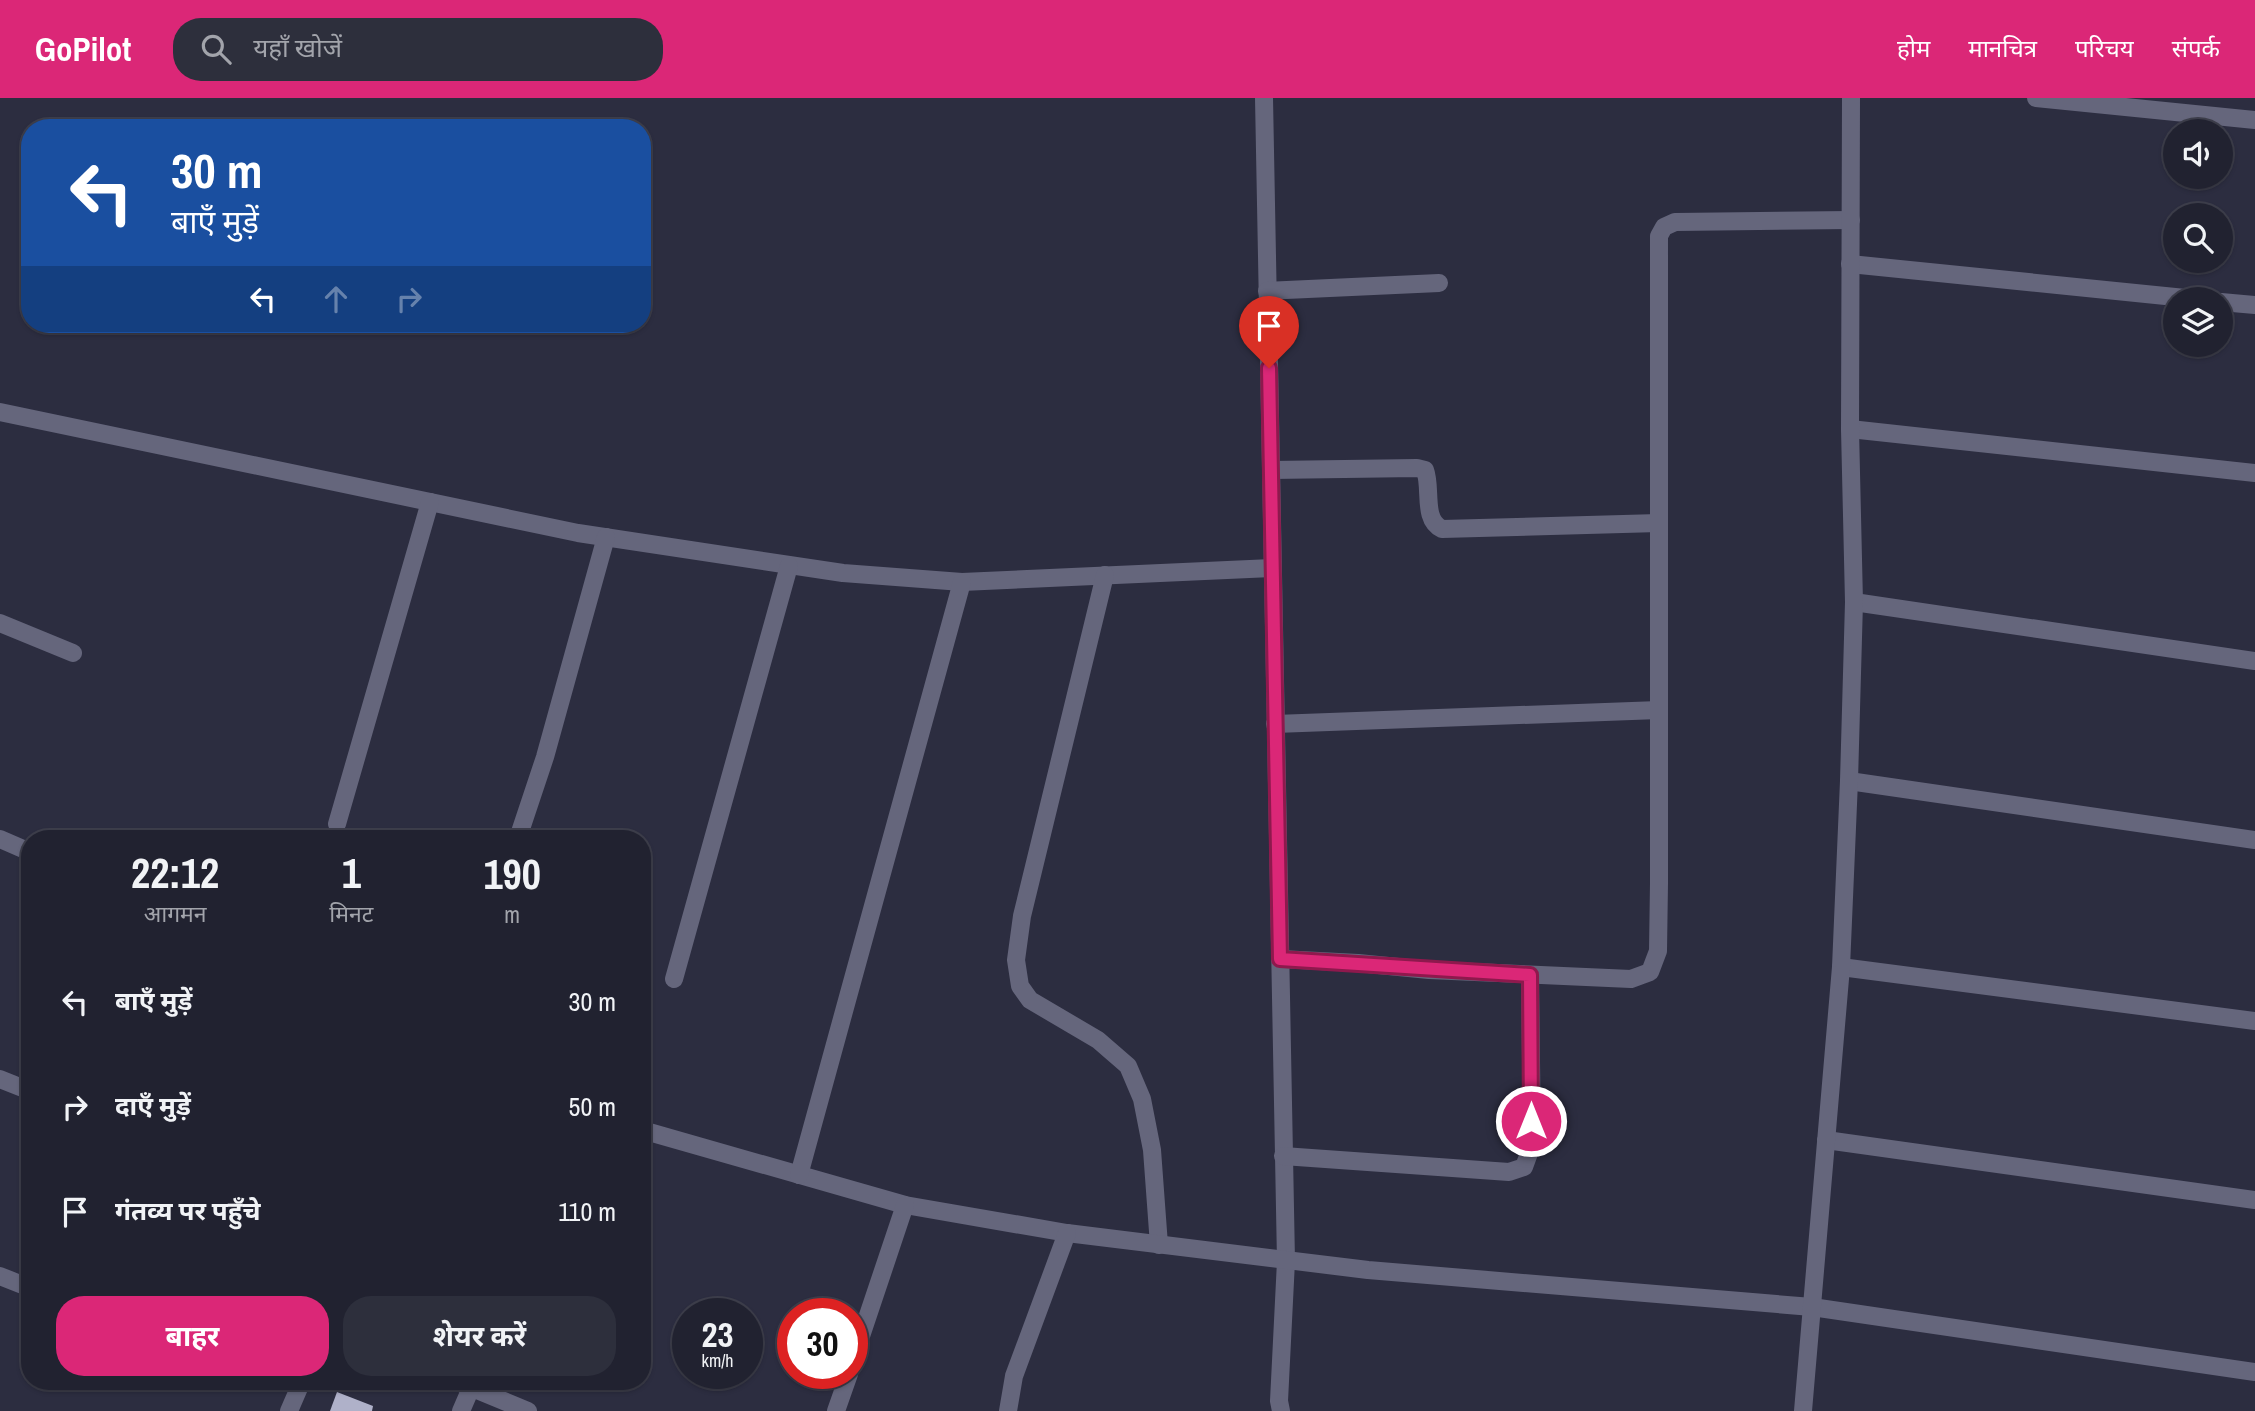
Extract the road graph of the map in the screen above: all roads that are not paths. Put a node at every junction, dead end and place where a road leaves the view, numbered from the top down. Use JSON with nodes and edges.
{"nodes":[{"id":1,"x":1264,"y":98,"type":"edge"},
{"id":2,"x":1851,"y":98,"type":"edge"},
{"id":3,"x":2036,"y":98,"type":"edge"},
{"id":4,"x":2050,"y":98,"type":"edge"},
{"id":5,"x":2255,"y":120,"type":"edge"},
{"id":6,"x":1851,"y":220,"type":"junction"},
{"id":7,"x":1850,"y":264,"type":"junction"},
{"id":8,"x":1438,"y":283,"type":"dead end"},
{"id":9,"x":1267,"y":291,"type":"junction"},
{"id":10,"x":2163,"y":296,"type":"edge"},
{"id":11,"x":2233,"y":303,"type":"edge"},
{"id":12,"x":2255,"y":305,"type":"edge"},
{"id":13,"x":0,"y":412,"type":"edge"},
{"id":14,"x":1850,"y":429,"type":"junction"},
{"id":15,"x":1270,"y":470,"type":"junction"},
{"id":16,"x":2255,"y":473,"type":"edge"},
{"id":17,"x":430,"y":502,"type":"junction"},
{"id":18,"x":1659,"y":523,"type":"junction"},
{"id":19,"x":606,"y":537,"type":"junction"},
{"id":20,"x":789,"y":566,"type":"junction"},
{"id":21,"x":1272,"y":568,"type":"junction"},
{"id":22,"x":1105,"y":575,"type":"junction"},
{"id":23,"x":962,"y":582,"type":"junction"},
{"id":24,"x":1854,"y":602,"type":"junction"},
{"id":25,"x":0,"y":623,"type":"edge"},
{"id":26,"x":73,"y":653,"type":"dead end"},
{"id":27,"x":2255,"y":661,"type":"edge"},
{"id":28,"x":1659,"y":710,"type":"junction"},
{"id":29,"x":1275,"y":724,"type":"junction"},
{"id":30,"x":1849,"y":781,"type":"junction"},
{"id":31,"x":337,"y":824,"type":"dead end"},
{"id":32,"x":521,"y":830,"type":"edge"},
{"id":33,"x":0,"y":838,"type":"edge"},
{"id":34,"x":2255,"y":840,"type":"edge"},
{"id":35,"x":21,"y":848,"type":"edge"},
{"id":36,"x":1280,"y":959,"type":"junction"},
{"id":37,"x":1841,"y":967,"type":"junction"},
{"id":38,"x":1530,"y":975,"type":"junction"},
{"id":39,"x":674,"y":979,"type":"dead end"},
{"id":40,"x":2255,"y":1021,"type":"edge"},
{"id":41,"x":0,"y":1079,"type":"edge"},
{"id":42,"x":21,"y":1087,"type":"edge"},
{"id":43,"x":651,"y":1133,"type":"edge"},
{"id":44,"x":1826,"y":1140,"type":"junction"},
{"id":45,"x":1283,"y":1156,"type":"junction"},
{"id":46,"x":799,"y":1175,"type":"junction"},
{"id":47,"x":2255,"y":1200,"type":"edge"},
{"id":48,"x":905,"y":1205,"type":"junction"},
{"id":49,"x":1067,"y":1233,"type":"junction"},
{"id":50,"x":1159,"y":1245,"type":"junction"},
{"id":51,"x":1286,"y":1261,"type":"junction"},
{"id":52,"x":0,"y":1276,"type":"edge"},
{"id":53,"x":21,"y":1284,"type":"edge"},
{"id":54,"x":1812,"y":1307,"type":"junction"},
{"id":55,"x":868,"y":1315,"type":"edge"},
{"id":56,"x":2255,"y":1372,"type":"edge"},
{"id":57,"x":844,"y":1389,"type":"edge"},
{"id":58,"x":298,"y":1390,"type":"edge"},
{"id":59,"x":466,"y":1390,"type":"edge"},
{"id":60,"x":482,"y":1390,"type":"edge"},
{"id":61,"x":289,"y":1411,"type":"edge"},
{"id":62,"x":461,"y":1411,"type":"edge"},
{"id":63,"x":528,"y":1411,"type":"edge"},
{"id":64,"x":836,"y":1411,"type":"edge"},
{"id":65,"x":1008,"y":1411,"type":"edge"},
{"id":66,"x":1281,"y":1411,"type":"edge"},
{"id":67,"x":1803,"y":1411,"type":"edge"}],
"edges":[{"from":1,"to":9,"type":"street"},
{"from":2,"to":6,"type":"street"},
{"from":3,"to":4,"type":"street"},
{"from":4,"to":5,"type":"street"},
{"from":6,"to":7,"type":"street"},
{"from":6,"to":18,"type":"street"},
{"from":7,"to":10,"type":"street"},
{"from":7,"to":14,"type":"street"},
{"from":8,"to":9,"type":"street"},
{"from":9,"to":15,"type":"street"},
{"from":11,"to":12,"type":"street"},
{"from":13,"to":17,"type":"street"},
{"from":14,"to":16,"type":"street"},
{"from":14,"to":24,"type":"street"},
{"from":15,"to":18,"type":"street"},
{"from":15,"to":21,"type":"street"},
{"from":17,"to":19,"type":"street"},
{"from":17,"to":31,"type":"street"},
{"from":18,"to":28,"type":"street"},
{"from":19,"to":20,"type":"street"},
{"from":19,"to":32,"type":"street"},
{"from":20,"to":23,"type":"street"},
{"from":20,"to":39,"type":"street"},
{"from":21,"to":22,"type":"street"},
{"from":21,"to":29,"type":"street"},
{"from":22,"to":23,"type":"street"},
{"from":22,"to":50,"type":"street"},
{"from":23,"to":46,"type":"street"},
{"from":24,"to":27,"type":"street"},
{"from":24,"to":30,"type":"street"},
{"from":25,"to":26,"type":"street"},
{"from":28,"to":29,"type":"street"},
{"from":28,"to":38,"type":"street"},
{"from":29,"to":36,"type":"street"},
{"from":30,"to":34,"type":"street"},
{"from":30,"to":37,"type":"street"},
{"from":33,"to":35,"type":"street"},
{"from":36,"to":38,"type":"street"},
{"from":36,"to":45,"type":"street"},
{"from":37,"to":40,"type":"street"},
{"from":37,"to":44,"type":"street"},
{"from":38,"to":45,"type":"street"},
{"from":41,"to":42,"type":"street"},
{"from":43,"to":46,"type":"street"},
{"from":44,"to":47,"type":"street"},
{"from":44,"to":54,"type":"street"},
{"from":45,"to":51,"type":"street"},
{"from":46,"to":48,"type":"street"},
{"from":48,"to":49,"type":"street"},
{"from":48,"to":55,"type":"street"},
{"from":49,"to":50,"type":"street"},
{"from":49,"to":65,"type":"street"},
{"from":50,"to":51,"type":"street"},
{"from":51,"to":54,"type":"street"},
{"from":51,"to":66,"type":"street"},
{"from":52,"to":53,"type":"street"},
{"from":54,"to":56,"type":"street"},
{"from":54,"to":67,"type":"street"},
{"from":57,"to":64,"type":"street"},
{"from":58,"to":61,"type":"street"},
{"from":59,"to":62,"type":"street"},
{"from":60,"to":63,"type":"street"}]}
